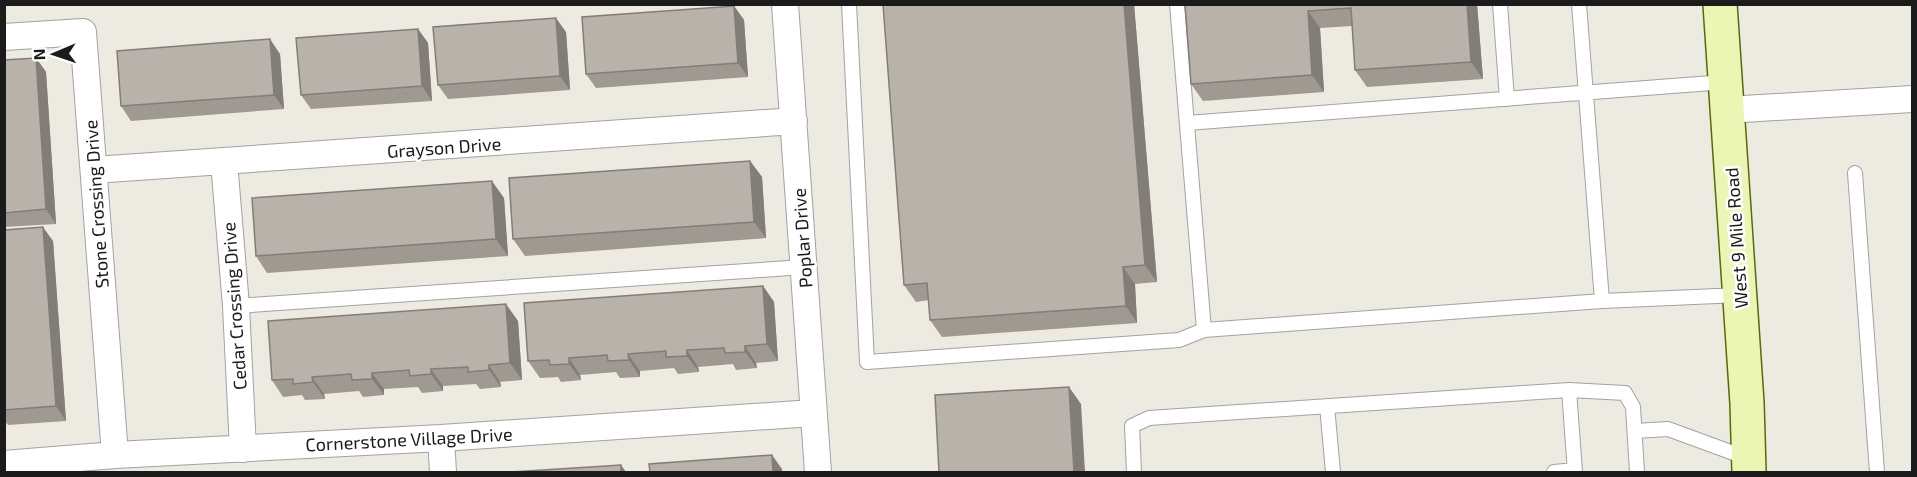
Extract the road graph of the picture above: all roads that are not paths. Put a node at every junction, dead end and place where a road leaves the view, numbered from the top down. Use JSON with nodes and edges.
{"nodes":[{"id":1,"x":785,"y":4,"type":"edge"},
{"id":2,"x":849,"y":4,"type":"edge"},
{"id":3,"x":1177,"y":4,"type":"edge"},
{"id":4,"x":1500,"y":4,"type":"edge"},
{"id":5,"x":1579,"y":4,"type":"edge"},
{"id":6,"x":1720,"y":4,"type":"edge"},
{"id":7,"x":4,"y":37,"type":"edge"},
{"id":8,"x":1585,"y":93,"type":"junction"},
{"id":9,"x":1726,"y":96,"type":"junction"},
{"id":10,"x":1507,"y":99,"type":"junction"},
{"id":11,"x":1912,"y":99,"type":"edge"},
{"id":12,"x":794,"y":121,"type":"junction"},
{"id":13,"x":1187,"y":123,"type":"junction"},
{"id":14,"x":224,"y":162,"type":"junction"},
{"id":15,"x":94,"y":170,"type":"junction"},
{"id":16,"x":1855,"y":173,"type":"dead end"},
{"id":17,"x":804,"y":267,"type":"junction"},
{"id":18,"x":1740,"y":295,"type":"junction"},
{"id":19,"x":1602,"y":302,"type":"junction"},
{"id":20,"x":236,"y":306,"type":"junction"},
{"id":21,"x":1204,"y":330,"type":"junction"},
{"id":22,"x":1569,"y":390,"type":"junction"},
{"id":23,"x":1327,"y":406,"type":"junction"},
{"id":24,"x":813,"y":412,"type":"junction"},
{"id":25,"x":1635,"y":431,"type":"junction"},
{"id":26,"x":441,"y":438,"type":"junction"},
{"id":27,"x":243,"y":449,"type":"junction"},
{"id":28,"x":114,"y":455,"type":"junction"},
{"id":29,"x":4,"y":464,"type":"edge"},
{"id":30,"x":1749,"y":465,"type":"edge"},
{"id":31,"x":443,"y":472,"type":"edge"},
{"id":32,"x":818,"y":472,"type":"edge"},
{"id":33,"x":1134,"y":472,"type":"edge"},
{"id":34,"x":1333,"y":472,"type":"edge"},
{"id":35,"x":1554,"y":472,"type":"edge"},
{"id":36,"x":1575,"y":472,"type":"edge"},
{"id":37,"x":1637,"y":472,"type":"edge"},
{"id":38,"x":1876,"y":472,"type":"edge"}],
"edges":[{"from":1,"to":12,"type":"street","name":"Poplar Drive"},
{"from":2,"to":21,"type":"lane"},
{"from":3,"to":13,"type":"lane"},
{"from":4,"to":10,"type":"lane"},
{"from":5,"to":8,"type":"lane"},
{"from":6,"to":9,"type":"main road","name":"West 9 Mile Road"},
{"from":7,"to":15,"type":"street","name":"Stone Crossing Drive"},
{"from":8,"to":9,"type":"lane"},
{"from":8,"to":10,"type":"lane"},
{"from":8,"to":19,"type":"lane"},
{"from":9,"to":11,"type":"street"},
{"from":9,"to":18,"type":"main road","name":"West 9 Mile Road"},
{"from":10,"to":13,"type":"lane"},
{"from":12,"to":14,"type":"street","name":"Grayson Drive"},
{"from":12,"to":17,"type":"street","name":"Poplar Drive"},
{"from":13,"to":21,"type":"lane"},
{"from":14,"to":15,"type":"street","name":"Grayson Drive"},
{"from":14,"to":20,"type":"street","name":"Cedar Crossing Drive"},
{"from":15,"to":28,"type":"street","name":"Stone Crossing Drive"},
{"from":16,"to":38,"type":"lane"},
{"from":17,"to":20,"type":"lane"},
{"from":17,"to":24,"type":"street","name":"Poplar Drive"},
{"from":18,"to":19,"type":"lane"},
{"from":18,"to":30,"type":"main road","name":"West 9 Mile Road"},
{"from":19,"to":21,"type":"lane"},
{"from":20,"to":27,"type":"street","name":"Cedar Crossing Drive"},
{"from":22,"to":23,"type":"lane"},
{"from":22,"to":25,"type":"lane"},
{"from":22,"to":36,"type":"lane"},
{"from":23,"to":33,"type":"lane"},
{"from":23,"to":34,"type":"lane"},
{"from":24,"to":26,"type":"street","name":"Cornerstone Village Drive"},
{"from":24,"to":32,"type":"street","name":"Poplar Drive"},
{"from":25,"to":30,"type":"lane"},
{"from":25,"to":37,"type":"lane"},
{"from":26,"to":27,"type":"street","name":"Cornerstone Village Drive"},
{"from":26,"to":31,"type":"street"},
{"from":27,"to":28,"type":"street","name":"Cornerstone Village Drive"},
{"from":28,"to":29,"type":"street","name":"Cornerstone Village Drive"},
{"from":35,"to":36,"type":"lane"}]}
